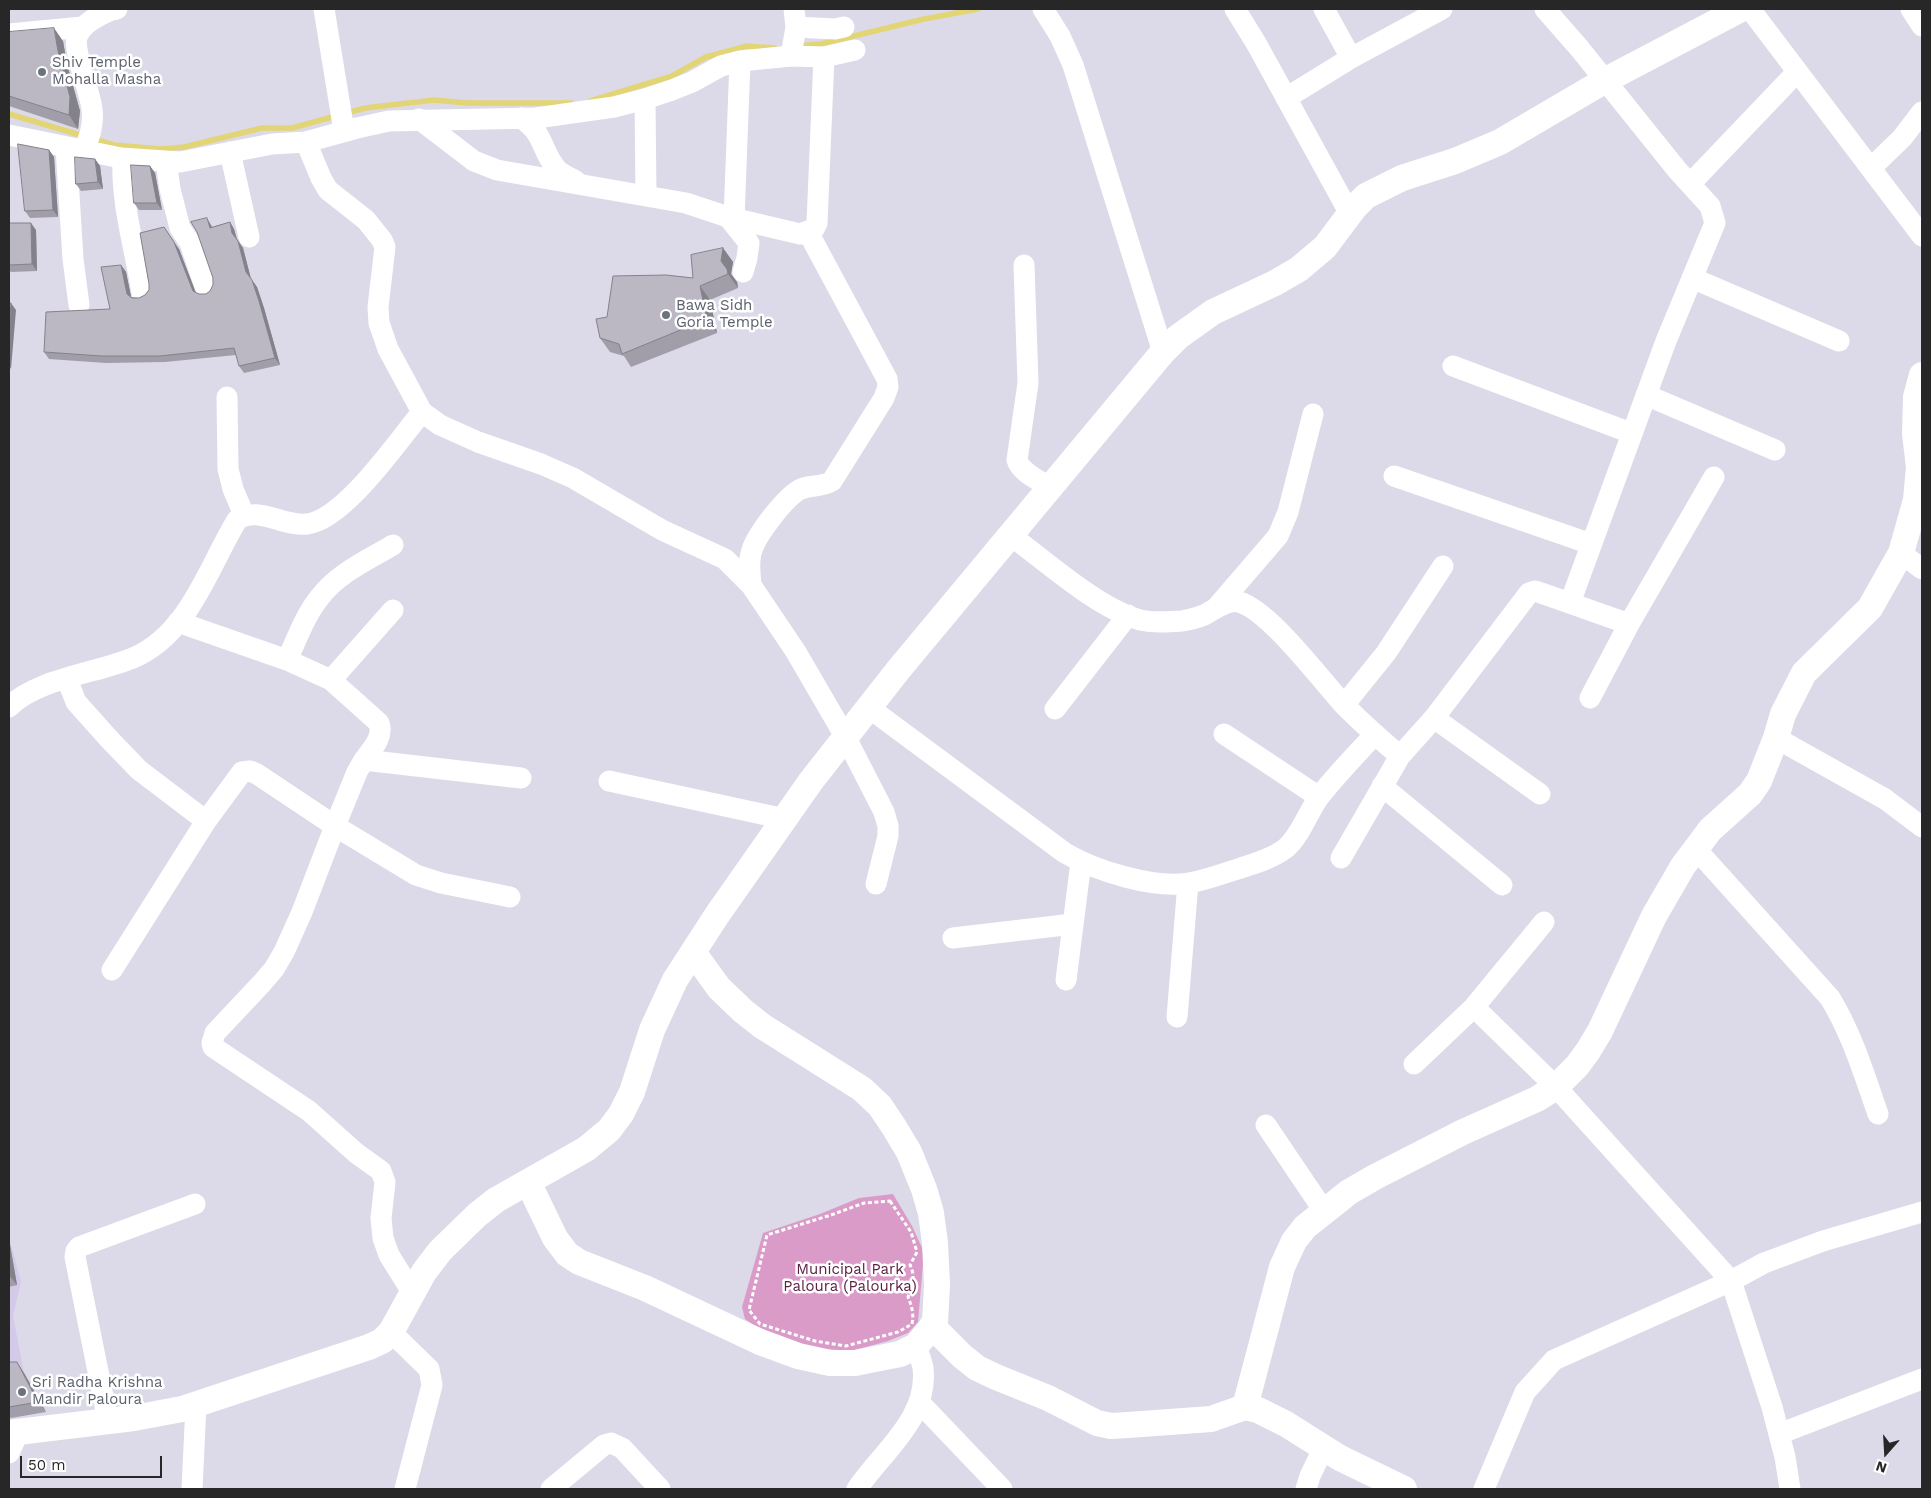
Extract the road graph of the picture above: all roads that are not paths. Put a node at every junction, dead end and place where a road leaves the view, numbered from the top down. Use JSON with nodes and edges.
{"nodes":[{"id":1,"x":117,"y":9,"type":"edge"},
{"id":2,"x":324,"y":9,"type":"edge"},
{"id":3,"x":1043,"y":9,"type":"edge"},
{"id":4,"x":1235,"y":9,"type":"edge"},
{"id":5,"x":1324,"y":9,"type":"edge"},
{"id":6,"x":1442,"y":9,"type":"edge"},
{"id":7,"x":1545,"y":9,"type":"edge"},
{"id":8,"x":1741,"y":9,"type":"edge"},
{"id":9,"x":1750,"y":9,"type":"edge"},
{"id":10,"x":1911,"y":9,"type":"edge"},
{"id":11,"x":1922,"y":26,"type":"edge"},
{"id":12,"x":83,"y":27,"type":"junction"},
{"id":13,"x":844,"y":27,"type":"dead end"},
{"id":14,"x":9,"y":34,"type":"edge"},
{"id":15,"x":793,"y":36,"type":"edge"},
{"id":16,"x":855,"y":50,"type":"dead end"},
{"id":17,"x":824,"y":57,"type":"junction"},
{"id":18,"x":1351,"y":58,"type":"junction"},
{"id":19,"x":740,"y":61,"type":"junction"},
{"id":20,"x":1797,"y":72,"type":"junction"},
{"id":21,"x":1604,"y":81,"type":"junction"},
{"id":22,"x":1286,"y":98,"type":"junction"},
{"id":23,"x":645,"y":99,"type":"junction"},
{"id":24,"x":1922,"y":112,"type":"edge"},
{"id":25,"x":521,"y":118,"type":"junction"},
{"id":26,"x":419,"y":119,"type":"junction"},
{"id":27,"x":342,"y":120,"type":"junction"},
{"id":28,"x":9,"y":135,"type":"edge"},
{"id":29,"x":82,"y":142,"type":"junction"},
{"id":30,"x":306,"y":142,"type":"junction"},
{"id":31,"x":230,"y":152,"type":"junction"},
{"id":32,"x":124,"y":159,"type":"junction"},
{"id":33,"x":166,"y":161,"type":"junction"},
{"id":34,"x":1871,"y":168,"type":"junction"},
{"id":35,"x":1691,"y":183,"type":"junction"},
{"id":36,"x":585,"y":185,"type":"junction"},
{"id":37,"x":646,"y":196,"type":"junction"},
{"id":38,"x":1350,"y":214,"type":"junction"},
{"id":39,"x":731,"y":218,"type":"junction"},
{"id":40,"x":808,"y":232,"type":"junction"},
{"id":41,"x":1922,"y":236,"type":"edge"},
{"id":42,"x":249,"y":237,"type":"dead end"},
{"id":43,"x":1024,"y":265,"type":"dead end"},
{"id":44,"x":743,"y":272,"type":"dead end"},
{"id":45,"x":1692,"y":278,"type":"junction"},
{"id":46,"x":206,"y":289,"type":"dead end"},
{"id":47,"x":142,"y":293,"type":"dead end"},
{"id":48,"x":80,"y":305,"type":"dead end"},
{"id":49,"x":1839,"y":341,"type":"dead end"},
{"id":50,"x":1163,"y":352,"type":"junction"},
{"id":51,"x":1453,"y":366,"type":"dead end"},
{"id":52,"x":1922,"y":375,"type":"edge"},
{"id":53,"x":1646,"y":395,"type":"junction"},
{"id":54,"x":227,"y":398,"type":"dead end"},
{"id":55,"x":422,"y":412,"type":"junction"},
{"id":56,"x":1314,"y":414,"type":"dead end"},
{"id":57,"x":1631,"y":433,"type":"junction"},
{"id":58,"x":1919,"y":437,"type":"edge"},
{"id":59,"x":1775,"y":450,"type":"dead end"},
{"id":60,"x":1394,"y":476,"type":"dead end"},
{"id":61,"x":1714,"y":477,"type":"dead end"},
{"id":62,"x":1050,"y":488,"type":"junction"},
{"id":63,"x":244,"y":515,"type":"junction"},
{"id":64,"x":1010,"y":535,"type":"junction"},
{"id":65,"x":1591,"y":544,"type":"junction"},
{"id":66,"x":393,"y":545,"type":"dead end"},
{"id":67,"x":1901,"y":553,"type":"junction"},
{"id":68,"x":1443,"y":566,"type":"dead end"},
{"id":69,"x":1922,"y":569,"type":"edge"},
{"id":70,"x":751,"y":585,"type":"junction"},
{"id":71,"x":1570,"y":603,"type":"junction"},
{"id":72,"x":393,"y":610,"type":"dead end"},
{"id":73,"x":1214,"y":610,"type":"junction"},
{"id":74,"x":1128,"y":616,"type":"junction"},
{"id":75,"x":178,"y":622,"type":"junction"},
{"id":76,"x":1629,"y":624,"type":"junction"},
{"id":77,"x":288,"y":660,"type":"junction"},
{"id":78,"x":67,"y":679,"type":"junction"},
{"id":79,"x":331,"y":680,"type":"junction"},
{"id":80,"x":1590,"y":698,"type":"dead end"},
{"id":81,"x":1344,"y":705,"type":"junction"},
{"id":82,"x":9,"y":706,"type":"edge"},
{"id":83,"x":868,"y":707,"type":"junction"},
{"id":84,"x":1055,"y":709,"type":"dead end"},
{"id":85,"x":1434,"y":718,"type":"junction"},
{"id":86,"x":1224,"y":734,"type":"dead end"},
{"id":87,"x":1375,"y":734,"type":"junction"},
{"id":88,"x":846,"y":738,"type":"junction"},
{"id":89,"x":1776,"y":738,"type":"junction"},
{"id":90,"x":1400,"y":756,"type":"junction"},
{"id":91,"x":364,"y":760,"type":"junction"},
{"id":92,"x":521,"y":778,"type":"dead end"},
{"id":93,"x":610,"y":781,"type":"dead end"},
{"id":94,"x":1382,"y":786,"type":"junction"},
{"id":95,"x":1540,"y":794,"type":"dead end"},
{"id":96,"x":1319,"y":797,"type":"junction"},
{"id":97,"x":785,"y":819,"type":"junction"},
{"id":98,"x":206,"y":821,"type":"junction"},
{"id":99,"x":335,"y":826,"type":"junction"},
{"id":100,"x":1922,"y":827,"type":"edge"},
{"id":101,"x":1695,"y":848,"type":"junction"},
{"id":102,"x":1341,"y":858,"type":"dead end"},
{"id":103,"x":1081,"y":862,"type":"junction"},
{"id":104,"x":1188,"y":883,"type":"junction"},
{"id":105,"x":876,"y":884,"type":"dead end"},
{"id":106,"x":1502,"y":885,"type":"dead end"},
{"id":107,"x":510,"y":897,"type":"dead end"},
{"id":108,"x":1544,"y":922,"type":"dead end"},
{"id":109,"x":1073,"y":924,"type":"junction"},
{"id":110,"x":954,"y":938,"type":"dead end"},
{"id":111,"x":693,"y":952,"type":"junction"},
{"id":112,"x":112,"y":970,"type":"dead end"},
{"id":113,"x":1066,"y":980,"type":"dead end"},
{"id":114,"x":1474,"y":1007,"type":"junction"},
{"id":115,"x":1177,"y":1017,"type":"dead end"},
{"id":116,"x":1414,"y":1064,"type":"dead end"},
{"id":117,"x":1556,"y":1087,"type":"junction"},
{"id":118,"x":1878,"y":1114,"type":"dead end"},
{"id":119,"x":1266,"y":1125,"type":"dead end"},
{"id":120,"x":528,"y":1182,"type":"junction"},
{"id":121,"x":195,"y":1204,"type":"dead end"},
{"id":122,"x":1324,"y":1211,"type":"junction"},
{"id":123,"x":1922,"y":1212,"type":"edge"},
{"id":124,"x":1731,"y":1281,"type":"junction"},
{"id":125,"x":412,"y":1292,"type":"junction"},
{"id":126,"x":932,"y":1326,"type":"junction"},
{"id":127,"x":392,"y":1332,"type":"junction"},
{"id":128,"x":916,"y":1346,"type":"junction"},
{"id":129,"x":1922,"y":1379,"type":"edge"},
{"id":130,"x":919,"y":1402,"type":"junction"},
{"id":131,"x":196,"y":1405,"type":"junction"},
{"id":132,"x":1245,"y":1407,"type":"junction"},
{"id":133,"x":108,"y":1421,"type":"junction"},
{"id":134,"x":1779,"y":1434,"type":"junction"},
{"id":135,"x":12,"y":1440,"type":"edge"},
{"id":136,"x":1323,"y":1448,"type":"junction"},
{"id":137,"x":192,"y":1489,"type":"edge"},
{"id":138,"x":405,"y":1489,"type":"edge"},
{"id":139,"x":550,"y":1489,"type":"edge"},
{"id":140,"x":660,"y":1489,"type":"edge"},
{"id":141,"x":857,"y":1489,"type":"edge"},
{"id":142,"x":1002,"y":1489,"type":"edge"},
{"id":143,"x":1306,"y":1489,"type":"edge"},
{"id":144,"x":1404,"y":1489,"type":"edge"},
{"id":145,"x":1484,"y":1489,"type":"edge"},
{"id":146,"x":1790,"y":1489,"type":"edge"}],
"edges":[{"from":1,"to":12,"type":"street"},
{"from":2,"to":27,"type":"street"},
{"from":3,"to":50,"type":"street"},
{"from":4,"to":22,"type":"street"},
{"from":5,"to":18,"type":"street"},
{"from":6,"to":18,"type":"street"},
{"from":7,"to":21,"type":"street"},
{"from":8,"to":21,"type":"street"},
{"from":9,"to":20,"type":"street"},
{"from":10,"to":11,"type":"street"},
{"from":12,"to":14,"type":"street"},
{"from":12,"to":29,"type":"street"},
{"from":13,"to":15,"type":"street"},
{"from":15,"to":17,"type":"street"},
{"from":15,"to":19,"type":"street"},
{"from":16,"to":17,"type":"street"},
{"from":17,"to":40,"type":"street"},
{"from":18,"to":22,"type":"street"},
{"from":19,"to":23,"type":"street"},
{"from":19,"to":39,"type":"street"},
{"from":20,"to":34,"type":"street"},
{"from":20,"to":35,"type":"street"},
{"from":21,"to":35,"type":"street"},
{"from":21,"to":38,"type":"street"},
{"from":22,"to":38,"type":"street"},
{"from":23,"to":25,"type":"street"},
{"from":23,"to":37,"type":"street"},
{"from":24,"to":34,"type":"street"},
{"from":25,"to":26,"type":"street"},
{"from":25,"to":36,"type":"street"},
{"from":26,"to":27,"type":"street"},
{"from":26,"to":36,"type":"street"},
{"from":27,"to":30,"type":"street"},
{"from":28,"to":29,"type":"street"},
{"from":29,"to":32,"type":"street"},
{"from":29,"to":48,"type":"street"},
{"from":30,"to":31,"type":"street"},
{"from":30,"to":55,"type":"street"},
{"from":31,"to":33,"type":"street"},
{"from":31,"to":42,"type":"street"},
{"from":32,"to":33,"type":"street"},
{"from":32,"to":47,"type":"street"},
{"from":33,"to":46,"type":"street"},
{"from":34,"to":41,"type":"street"},
{"from":35,"to":45,"type":"street"},
{"from":36,"to":37,"type":"street"},
{"from":37,"to":39,"type":"street"},
{"from":38,"to":50,"type":"street"},
{"from":39,"to":40,"type":"street"},
{"from":39,"to":44,"type":"street"},
{"from":40,"to":70,"type":"street"},
{"from":43,"to":62,"type":"street"},
{"from":45,"to":49,"type":"street"},
{"from":45,"to":53,"type":"street"},
{"from":50,"to":62,"type":"street"},
{"from":51,"to":57,"type":"street"},
{"from":52,"to":58,"type":"street"},
{"from":53,"to":57,"type":"street"},
{"from":53,"to":59,"type":"street"},
{"from":54,"to":63,"type":"street"},
{"from":55,"to":63,"type":"street"},
{"from":55,"to":70,"type":"street"},
{"from":56,"to":73,"type":"street"},
{"from":57,"to":65,"type":"street"},
{"from":58,"to":67,"type":"street"},
{"from":60,"to":65,"type":"street"},
{"from":61,"to":76,"type":"street"},
{"from":62,"to":64,"type":"street"},
{"from":63,"to":75,"type":"street"},
{"from":64,"to":74,"type":"street"},
{"from":64,"to":83,"type":"street"},
{"from":65,"to":71,"type":"street"},
{"from":66,"to":77,"type":"street"},
{"from":67,"to":69,"type":"street"},
{"from":67,"to":89,"type":"street"},
{"from":68,"to":81,"type":"street"},
{"from":70,"to":88,"type":"street"},
{"from":71,"to":76,"type":"street"},
{"from":71,"to":85,"type":"street"},
{"from":72,"to":79,"type":"street"},
{"from":73,"to":74,"type":"street"},
{"from":73,"to":81,"type":"street"},
{"from":74,"to":84,"type":"street"},
{"from":75,"to":77,"type":"street"},
{"from":75,"to":78,"type":"street"},
{"from":76,"to":80,"type":"street"},
{"from":77,"to":79,"type":"street"},
{"from":78,"to":82,"type":"street"},
{"from":78,"to":98,"type":"street"},
{"from":79,"to":91,"type":"street"},
{"from":81,"to":87,"type":"street"},
{"from":83,"to":88,"type":"street"},
{"from":83,"to":103,"type":"street"},
{"from":85,"to":90,"type":"street"},
{"from":85,"to":95,"type":"street"},
{"from":86,"to":96,"type":"street"},
{"from":87,"to":90,"type":"street"},
{"from":87,"to":96,"type":"street"},
{"from":88,"to":97,"type":"street"},
{"from":88,"to":105,"type":"street"},
{"from":89,"to":100,"type":"street"},
{"from":89,"to":101,"type":"street"},
{"from":90,"to":94,"type":"street"},
{"from":91,"to":92,"type":"street"},
{"from":91,"to":99,"type":"street"},
{"from":93,"to":97,"type":"street"},
{"from":94,"to":102,"type":"street"},
{"from":94,"to":106,"type":"street"},
{"from":96,"to":104,"type":"street"},
{"from":97,"to":111,"type":"street"},
{"from":98,"to":99,"type":"street"},
{"from":98,"to":112,"type":"street"},
{"from":99,"to":107,"type":"street"},
{"from":99,"to":125,"type":"street"},
{"from":101,"to":117,"type":"street"},
{"from":101,"to":118,"type":"street"},
{"from":103,"to":104,"type":"street"},
{"from":103,"to":109,"type":"street"},
{"from":104,"to":115,"type":"street"},
{"from":108,"to":114,"type":"street"},
{"from":109,"to":110,"type":"street"},
{"from":109,"to":113,"type":"street"},
{"from":111,"to":120,"type":"street"},
{"from":111,"to":126,"type":"street"},
{"from":114,"to":116,"type":"street"},
{"from":114,"to":117,"type":"street"},
{"from":117,"to":122,"type":"street"},
{"from":117,"to":124,"type":"street"},
{"from":119,"to":122,"type":"street"},
{"from":120,"to":125,"type":"street"},
{"from":120,"to":128,"type":"street"},
{"from":121,"to":133,"type":"street"},
{"from":122,"to":132,"type":"street"},
{"from":123,"to":124,"type":"street"},
{"from":124,"to":134,"type":"street"},
{"from":124,"to":145,"type":"street"},
{"from":125,"to":127,"type":"street"},
{"from":126,"to":128,"type":"street"},
{"from":126,"to":132,"type":"street"},
{"from":127,"to":131,"type":"street"},
{"from":127,"to":138,"type":"street"},
{"from":128,"to":130,"type":"street"},
{"from":129,"to":134,"type":"street"},
{"from":130,"to":141,"type":"street"},
{"from":130,"to":142,"type":"street"},
{"from":131,"to":133,"type":"street"},
{"from":131,"to":137,"type":"street"},
{"from":132,"to":136,"type":"street"},
{"from":133,"to":135,"type":"street"},
{"from":134,"to":146,"type":"street"},
{"from":136,"to":143,"type":"street"},
{"from":136,"to":144,"type":"street"},
{"from":139,"to":140,"type":"street"}]}
